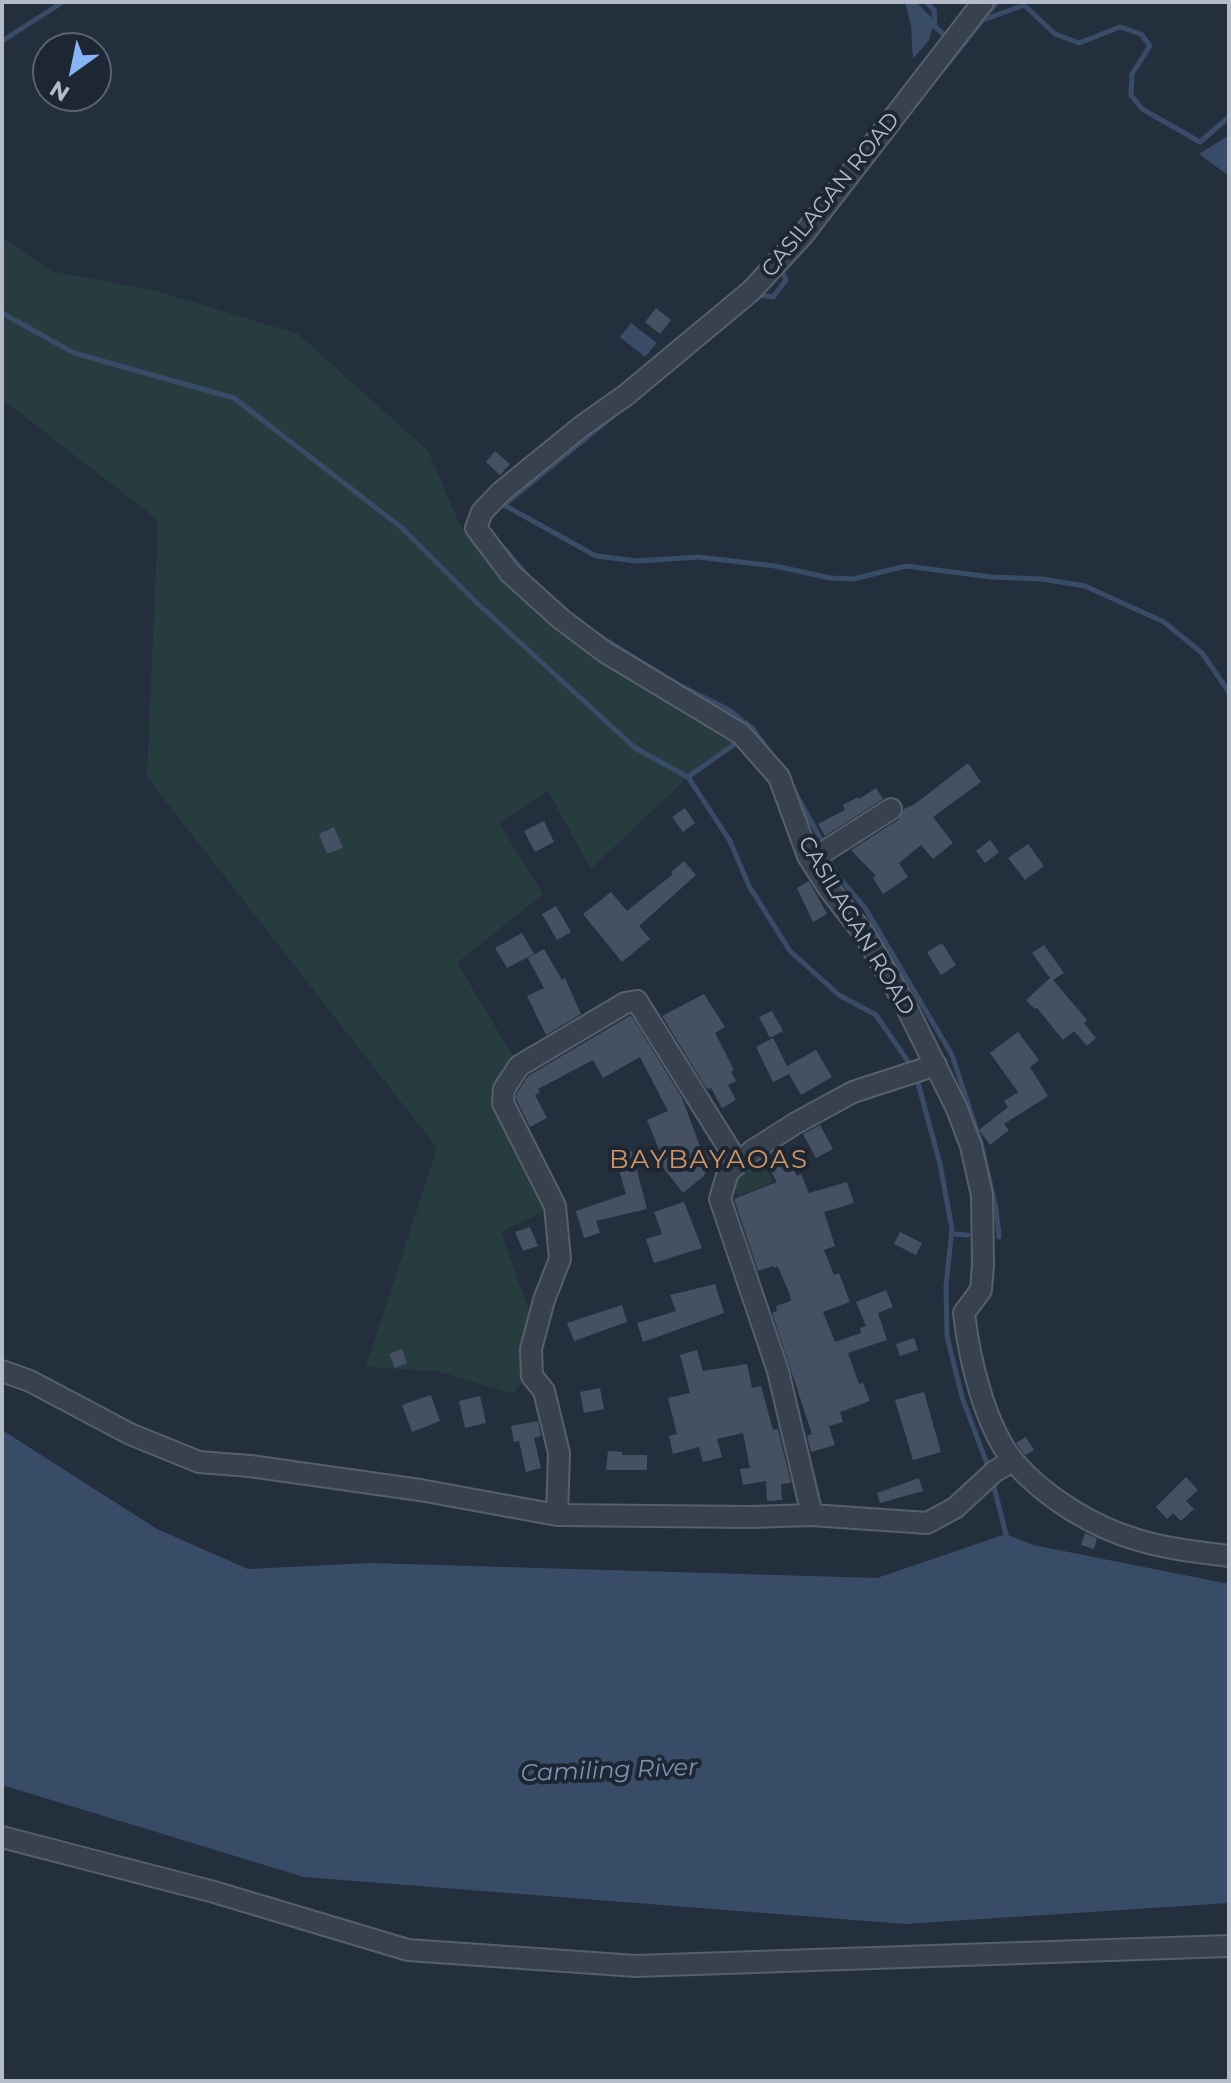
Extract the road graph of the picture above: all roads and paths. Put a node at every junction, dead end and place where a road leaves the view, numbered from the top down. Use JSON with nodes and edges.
{"nodes":[{"id":1,"x":983,"y":2,"type":"edge"},
{"id":2,"x":891,"y":809,"type":"dead end"},
{"id":3,"x":811,"y":860,"type":"junction"},
{"id":4,"x":936,"y":1065,"type":"junction"},
{"id":5,"x":738,"y":1163,"type":"junction"},
{"id":6,"x":2,"y":1371,"type":"edge"},
{"id":7,"x":1013,"y":1461,"type":"junction"},
{"id":8,"x":557,"y":1515,"type":"junction"},
{"id":9,"x":812,"y":1515,"type":"junction"},
{"id":10,"x":1229,"y":1556,"type":"edge"},
{"id":11,"x":2,"y":1837,"type":"edge"},
{"id":12,"x":1229,"y":1946,"type":"edge"}],
"edges":[{"from":1,"to":3,"type":"street","name":"CASILAGAN ROAD"},
{"from":2,"to":3,"type":"street"},
{"from":3,"to":4,"type":"street","name":"CASILAGAN ROAD"},
{"from":4,"to":5,"type":"street"},
{"from":4,"to":7,"type":"street","name":"CASILAGAN ROAD"},
{"from":5,"to":8,"type":"street"},
{"from":5,"to":9,"type":"street"},
{"from":6,"to":8,"type":"street"},
{"from":7,"to":9,"type":"street"},
{"from":7,"to":10,"type":"street","name":"CASILAGAN ROAD"},
{"from":8,"to":9,"type":"street"},
{"from":11,"to":12,"type":"street"}]}
